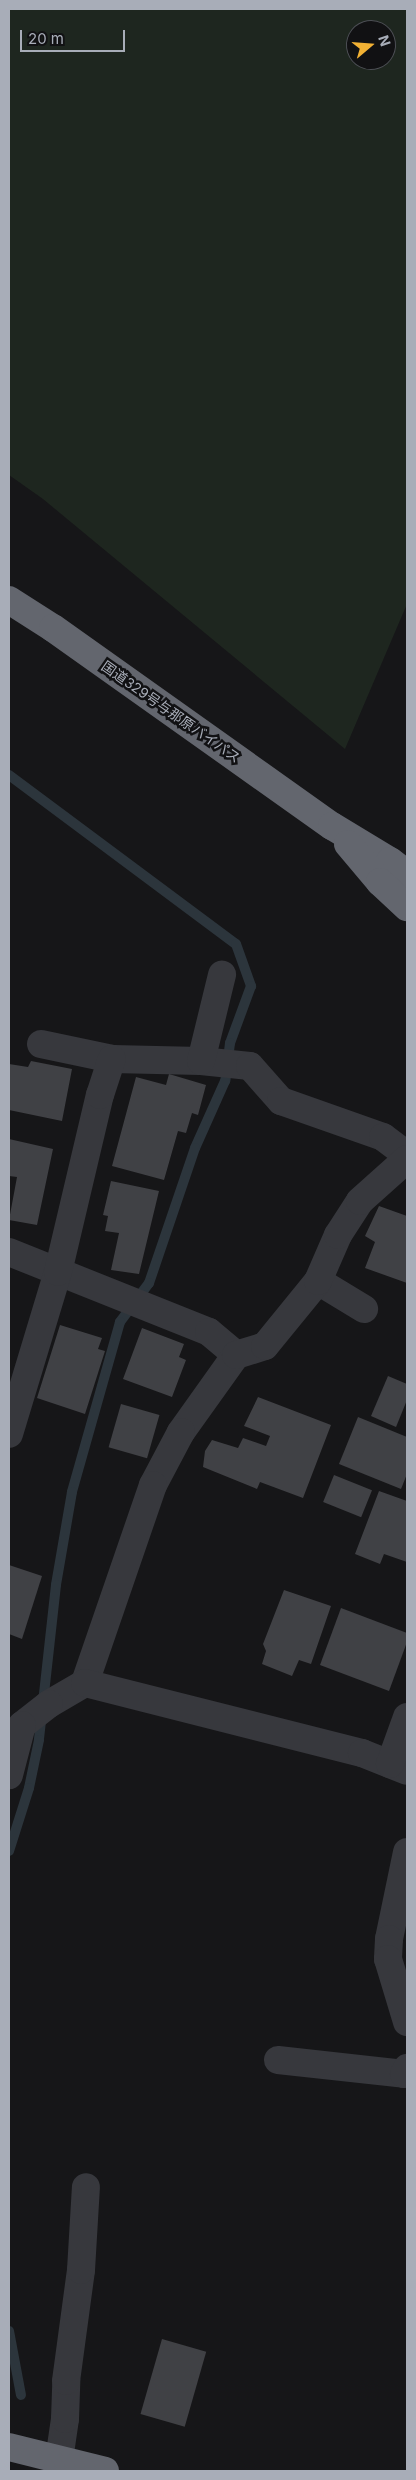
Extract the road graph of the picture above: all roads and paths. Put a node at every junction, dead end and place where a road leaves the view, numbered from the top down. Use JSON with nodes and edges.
{"nodes":[{"id":1,"x":9,"y":600,"type":"edge"},
{"id":2,"x":332,"y":826,"type":"junction"},
{"id":3,"x":407,"y":874,"type":"edge"},
{"id":4,"x":407,"y":907,"type":"edge"},
{"id":5,"x":222,"y":975,"type":"dead end"},
{"id":6,"x":42,"y":1044,"type":"dead end"},
{"id":7,"x":112,"y":1059,"type":"junction"},
{"id":8,"x":200,"y":1061,"type":"junction"},
{"id":9,"x":407,"y":1155,"type":"edge"},
{"id":10,"x":407,"y":1159,"type":"edge"},
{"id":11,"x":9,"y":1252,"type":"edge"},
{"id":12,"x":58,"y":1272,"type":"junction"},
{"id":13,"x":318,"y":1281,"type":"junction"},
{"id":14,"x":364,"y":1309,"type":"dead end"},
{"id":15,"x":236,"y":1355,"type":"junction"},
{"id":16,"x":9,"y":1434,"type":"edge"},
{"id":17,"x":85,"y":1683,"type":"junction"},
{"id":18,"x":407,"y":1717,"type":"edge"},
{"id":19,"x":399,"y":1768,"type":"edge"},
{"id":20,"x":9,"y":1775,"type":"edge"},
{"id":21,"x":407,"y":1852,"type":"edge"},
{"id":22,"x":398,"y":1946,"type":"edge"},
{"id":23,"x":407,"y":2022,"type":"edge"},
{"id":24,"x":278,"y":2060,"type":"dead end"},
{"id":25,"x":407,"y":2068,"type":"edge"},
{"id":26,"x":86,"y":2187,"type":"dead end"},
{"id":27,"x":9,"y":2447,"type":"edge"},
{"id":28,"x":59,"y":2460,"type":"junction"},
{"id":29,"x":105,"y":2471,"type":"edge"}],
"edges":[{"from":1,"to":2,"type":"highway","name":"国道329号与那原バイパス"},
{"from":2,"to":3,"type":"highway","name":"国道329号与那原バイパス"},
{"from":2,"to":4,"type":"highway","name":"国道329号与那原バイパス"},
{"from":5,"to":8,"type":"street"},
{"from":6,"to":7,"type":"street"},
{"from":7,"to":8,"type":"street"},
{"from":7,"to":12,"type":"street"},
{"from":8,"to":9,"type":"street"},
{"from":10,"to":13,"type":"street"},
{"from":11,"to":12,"type":"street"},
{"from":12,"to":15,"type":"street"},
{"from":12,"to":16,"type":"street"},
{"from":13,"to":14,"type":"street"},
{"from":13,"to":15,"type":"street"},
{"from":15,"to":17,"type":"street"},
{"from":17,"to":19,"type":"street"},
{"from":17,"to":20,"type":"street"},
{"from":18,"to":19,"type":"street"},
{"from":21,"to":22,"type":"street"},
{"from":22,"to":23,"type":"street"},
{"from":24,"to":25,"type":"street"},
{"from":26,"to":28,"type":"street"},
{"from":27,"to":28,"type":"highway"},
{"from":28,"to":29,"type":"highway"}]}
